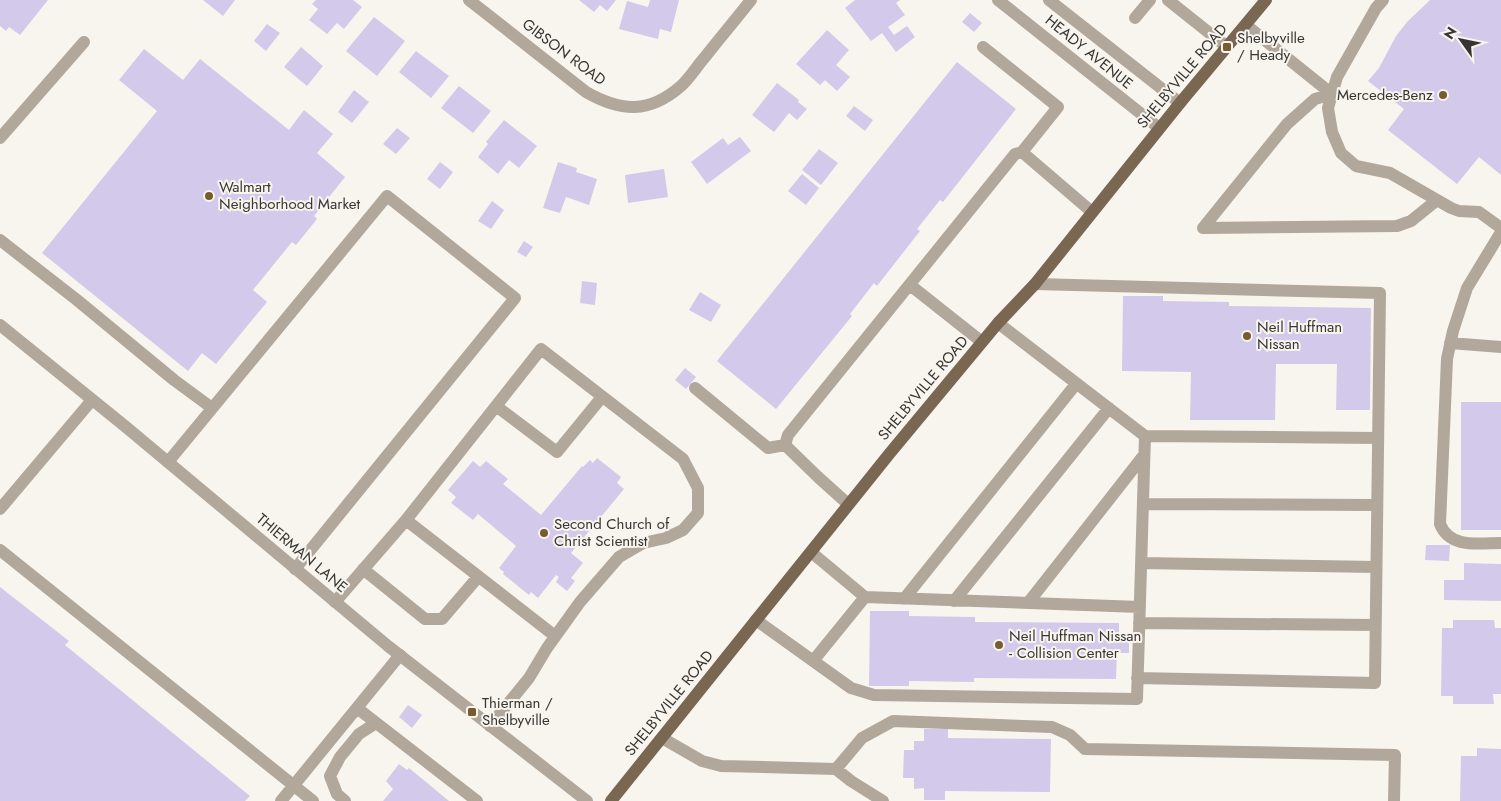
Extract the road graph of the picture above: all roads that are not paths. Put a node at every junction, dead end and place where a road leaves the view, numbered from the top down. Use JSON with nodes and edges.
{"nodes":[{"id":1,"x":469,"y":0,"type":"edge"},
{"id":2,"x":751,"y":0,"type":"edge"},
{"id":3,"x":998,"y":0,"type":"edge"},
{"id":4,"x":1049,"y":0,"type":"edge"},
{"id":5,"x":1150,"y":0,"type":"edge"},
{"id":6,"x":1168,"y":0,"type":"edge"},
{"id":7,"x":1266,"y":0,"type":"edge"},
{"id":8,"x":1383,"y":0,"type":"edge"},
{"id":9,"x":1135,"y":18,"type":"dead end"},
{"id":10,"x":1246,"y":25,"type":"junction"},
{"id":11,"x":84,"y":42,"type":"dead end"},
{"id":12,"x":983,"y":47,"type":"dead end"},
{"id":13,"x":1227,"y":47,"type":"junction"},
{"id":14,"x":1332,"y":94,"type":"junction"},
{"id":15,"x":1180,"y":103,"type":"junction"},
{"id":16,"x":1159,"y":128,"type":"junction"},
{"id":17,"x":0,"y":138,"type":"edge"},
{"id":18,"x":1022,"y":152,"type":"junction"},
{"id":19,"x":1437,"y":200,"type":"junction"},
{"id":20,"x":1092,"y":212,"type":"junction"},
{"id":21,"x":1501,"y":228,"type":"edge"},
{"id":22,"x":1501,"y":232,"type":"edge"},
{"id":23,"x":0,"y":240,"type":"edge"},
{"id":24,"x":1035,"y":284,"type":"junction"},
{"id":25,"x":910,"y":285,"type":"junction"},
{"id":26,"x":998,"y":323,"type":"junction"},
{"id":27,"x":0,"y":325,"type":"edge"},
{"id":28,"x":982,"y":342,"type":"junction"},
{"id":29,"x":1450,"y":344,"type":"junction"},
{"id":30,"x":1501,"y":347,"type":"edge"},
{"id":31,"x":1076,"y":384,"type":"junction"},
{"id":32,"x":696,"y":388,"type":"dead end"},
{"id":33,"x":602,"y":397,"type":"junction"},
{"id":34,"x":92,"y":400,"type":"junction"},
{"id":35,"x":496,"y":406,"type":"junction"},
{"id":36,"x":212,"y":408,"type":"junction"},
{"id":37,"x":1109,"y":408,"type":"junction"},
{"id":38,"x":1145,"y":436,"type":"junction"},
{"id":39,"x":1378,"y":438,"type":"junction"},
{"id":40,"x":785,"y":445,"type":"junction"},
{"id":41,"x":1144,"y":455,"type":"junction"},
{"id":42,"x":168,"y":462,"type":"junction"},
{"id":43,"x":848,"y":504,"type":"junction"},
{"id":44,"x":1143,"y":504,"type":"junction"},
{"id":45,"x":1377,"y":505,"type":"junction"},
{"id":46,"x":0,"y":509,"type":"edge"},
{"id":47,"x":406,"y":520,"type":"junction"},
{"id":48,"x":1501,"y":543,"type":"edge"},
{"id":49,"x":0,"y":550,"type":"edge"},
{"id":50,"x":810,"y":552,"type":"junction"},
{"id":51,"x":1141,"y":563,"type":"junction"},
{"id":52,"x":1376,"y":567,"type":"junction"},
{"id":53,"x":295,"y":569,"type":"junction"},
{"id":54,"x":363,"y":569,"type":"junction"},
{"id":55,"x":478,"y":577,"type":"junction"},
{"id":56,"x":865,"y":598,"type":"junction"},
{"id":57,"x":904,"y":599,"type":"junction"},
{"id":58,"x":954,"y":600,"type":"junction"},
{"id":59,"x":335,"y":602,"type":"junction"},
{"id":60,"x":1028,"y":603,"type":"junction"},
{"id":61,"x":1140,"y":607,"type":"junction"},
{"id":62,"x":756,"y":620,"type":"junction"},
{"id":63,"x":1139,"y":623,"type":"junction"},
{"id":64,"x":1375,"y":626,"type":"junction"},
{"id":65,"x":556,"y":636,"type":"junction"},
{"id":66,"x":400,"y":655,"type":"junction"},
{"id":67,"x":813,"y":662,"type":"junction"},
{"id":68,"x":1138,"y":678,"type":"junction"},
{"id":69,"x":357,"y":708,"type":"junction"},
{"id":70,"x":376,"y":723,"type":"junction"},
{"id":71,"x":490,"y":726,"type":"junction"},
{"id":72,"x":662,"y":738,"type":"junction"},
{"id":73,"x":836,"y":769,"type":"junction"},
{"id":74,"x":294,"y":785,"type":"junction"},
{"id":75,"x":281,"y":801,"type":"edge"},
{"id":76,"x":313,"y":801,"type":"edge"},
{"id":77,"x":346,"y":801,"type":"edge"},
{"id":78,"x":477,"y":801,"type":"edge"},
{"id":79,"x":587,"y":801,"type":"edge"},
{"id":80,"x":611,"y":801,"type":"edge"},
{"id":81,"x":883,"y":801,"type":"edge"},
{"id":82,"x":1394,"y":801,"type":"edge"}],
"edges":[{"from":1,"to":2,"type":"street","name":"GIBSON ROAD"},
{"from":3,"to":16,"type":"street","name":"HEADY AVENUE"},
{"from":4,"to":15,"type":"street","name":"HEADY AVENUE"},
{"from":5,"to":9,"type":"street"},
{"from":6,"to":13,"type":"street"},
{"from":7,"to":10,"type":"main road","name":"SHELBYVILLE ROAD"},
{"from":8,"to":14,"type":"street"},
{"from":10,"to":13,"type":"main road","name":"SHELBYVILLE ROAD"},
{"from":10,"to":14,"type":"street"},
{"from":11,"to":17,"type":"street"},
{"from":12,"to":18,"type":"street"},
{"from":13,"to":15,"type":"main road","name":"SHELBYVILLE ROAD"},
{"from":14,"to":19,"type":"street"},
{"from":14,"to":19,"type":"street"},
{"from":15,"to":16,"type":"main road","name":"SHELBYVILLE ROAD"},
{"from":16,"to":20,"type":"main road","name":"SHELBYVILLE ROAD"},
{"from":18,"to":20,"type":"street"},
{"from":18,"to":25,"type":"street"},
{"from":19,"to":21,"type":"street"},
{"from":20,"to":24,"type":"main road","name":"SHELBYVILLE ROAD"},
{"from":22,"to":29,"type":"street"},
{"from":23,"to":36,"type":"street"},
{"from":24,"to":26,"type":"main road","name":"SHELBYVILLE ROAD"},
{"from":24,"to":39,"type":"street"},
{"from":25,"to":28,"type":"street"},
{"from":25,"to":40,"type":"street"},
{"from":26,"to":28,"type":"main road","name":"SHELBYVILLE ROAD"},
{"from":26,"to":31,"type":"street"},
{"from":27,"to":34,"type":"street","name":"THIERMAN LANE"},
{"from":28,"to":43,"type":"main road","name":"SHELBYVILLE ROAD"},
{"from":29,"to":30,"type":"street"},
{"from":29,"to":48,"type":"street"},
{"from":31,"to":37,"type":"street"},
{"from":31,"to":57,"type":"street"},
{"from":32,"to":40,"type":"street"},
{"from":33,"to":35,"type":"street"},
{"from":33,"to":35,"type":"street"},
{"from":33,"to":65,"type":"street"},
{"from":34,"to":42,"type":"street","name":"THIERMAN LANE"},
{"from":34,"to":46,"type":"street"},
{"from":35,"to":47,"type":"street"},
{"from":36,"to":42,"type":"street"},
{"from":36,"to":53,"type":"street"},
{"from":37,"to":38,"type":"street"},
{"from":37,"to":58,"type":"street"},
{"from":38,"to":39,"type":"street"},
{"from":38,"to":41,"type":"street"},
{"from":39,"to":45,"type":"street"},
{"from":40,"to":43,"type":"street"},
{"from":41,"to":44,"type":"street"},
{"from":41,"to":60,"type":"street"},
{"from":42,"to":53,"type":"street","name":"THIERMAN LANE"},
{"from":43,"to":50,"type":"main road","name":"SHELBYVILLE ROAD"},
{"from":44,"to":45,"type":"street"},
{"from":44,"to":51,"type":"street"},
{"from":45,"to":52,"type":"street"},
{"from":47,"to":54,"type":"street"},
{"from":47,"to":55,"type":"street"},
{"from":49,"to":74,"type":"street"},
{"from":50,"to":56,"type":"street"},
{"from":50,"to":62,"type":"main road","name":"SHELBYVILLE ROAD"},
{"from":51,"to":52,"type":"street"},
{"from":51,"to":61,"type":"street"},
{"from":52,"to":64,"type":"street"},
{"from":53,"to":59,"type":"street","name":"THIERMAN LANE"},
{"from":54,"to":55,"type":"street"},
{"from":54,"to":59,"type":"street"},
{"from":55,"to":65,"type":"street"},
{"from":56,"to":57,"type":"street"},
{"from":56,"to":67,"type":"street"},
{"from":57,"to":58,"type":"street"},
{"from":58,"to":60,"type":"street"},
{"from":59,"to":66,"type":"street","name":"THIERMAN LANE"},
{"from":60,"to":61,"type":"street"},
{"from":61,"to":63,"type":"street"},
{"from":62,"to":67,"type":"street"},
{"from":62,"to":72,"type":"main road","name":"SHELBYVILLE ROAD"},
{"from":63,"to":64,"type":"street"},
{"from":63,"to":68,"type":"street"},
{"from":64,"to":68,"type":"street"},
{"from":65,"to":71,"type":"street"},
{"from":66,"to":69,"type":"street"},
{"from":66,"to":71,"type":"street","name":"THIERMAN LANE"},
{"from":67,"to":68,"type":"street"},
{"from":69,"to":70,"type":"street"},
{"from":69,"to":74,"type":"street"},
{"from":70,"to":77,"type":"street"},
{"from":70,"to":78,"type":"street"},
{"from":71,"to":79,"type":"street","name":"THIERMAN LANE"},
{"from":72,"to":73,"type":"street"},
{"from":72,"to":80,"type":"main road","name":"SHELBYVILLE ROAD"},
{"from":73,"to":81,"type":"street"},
{"from":73,"to":82,"type":"street"},
{"from":74,"to":75,"type":"street"},
{"from":74,"to":76,"type":"street"}]}
